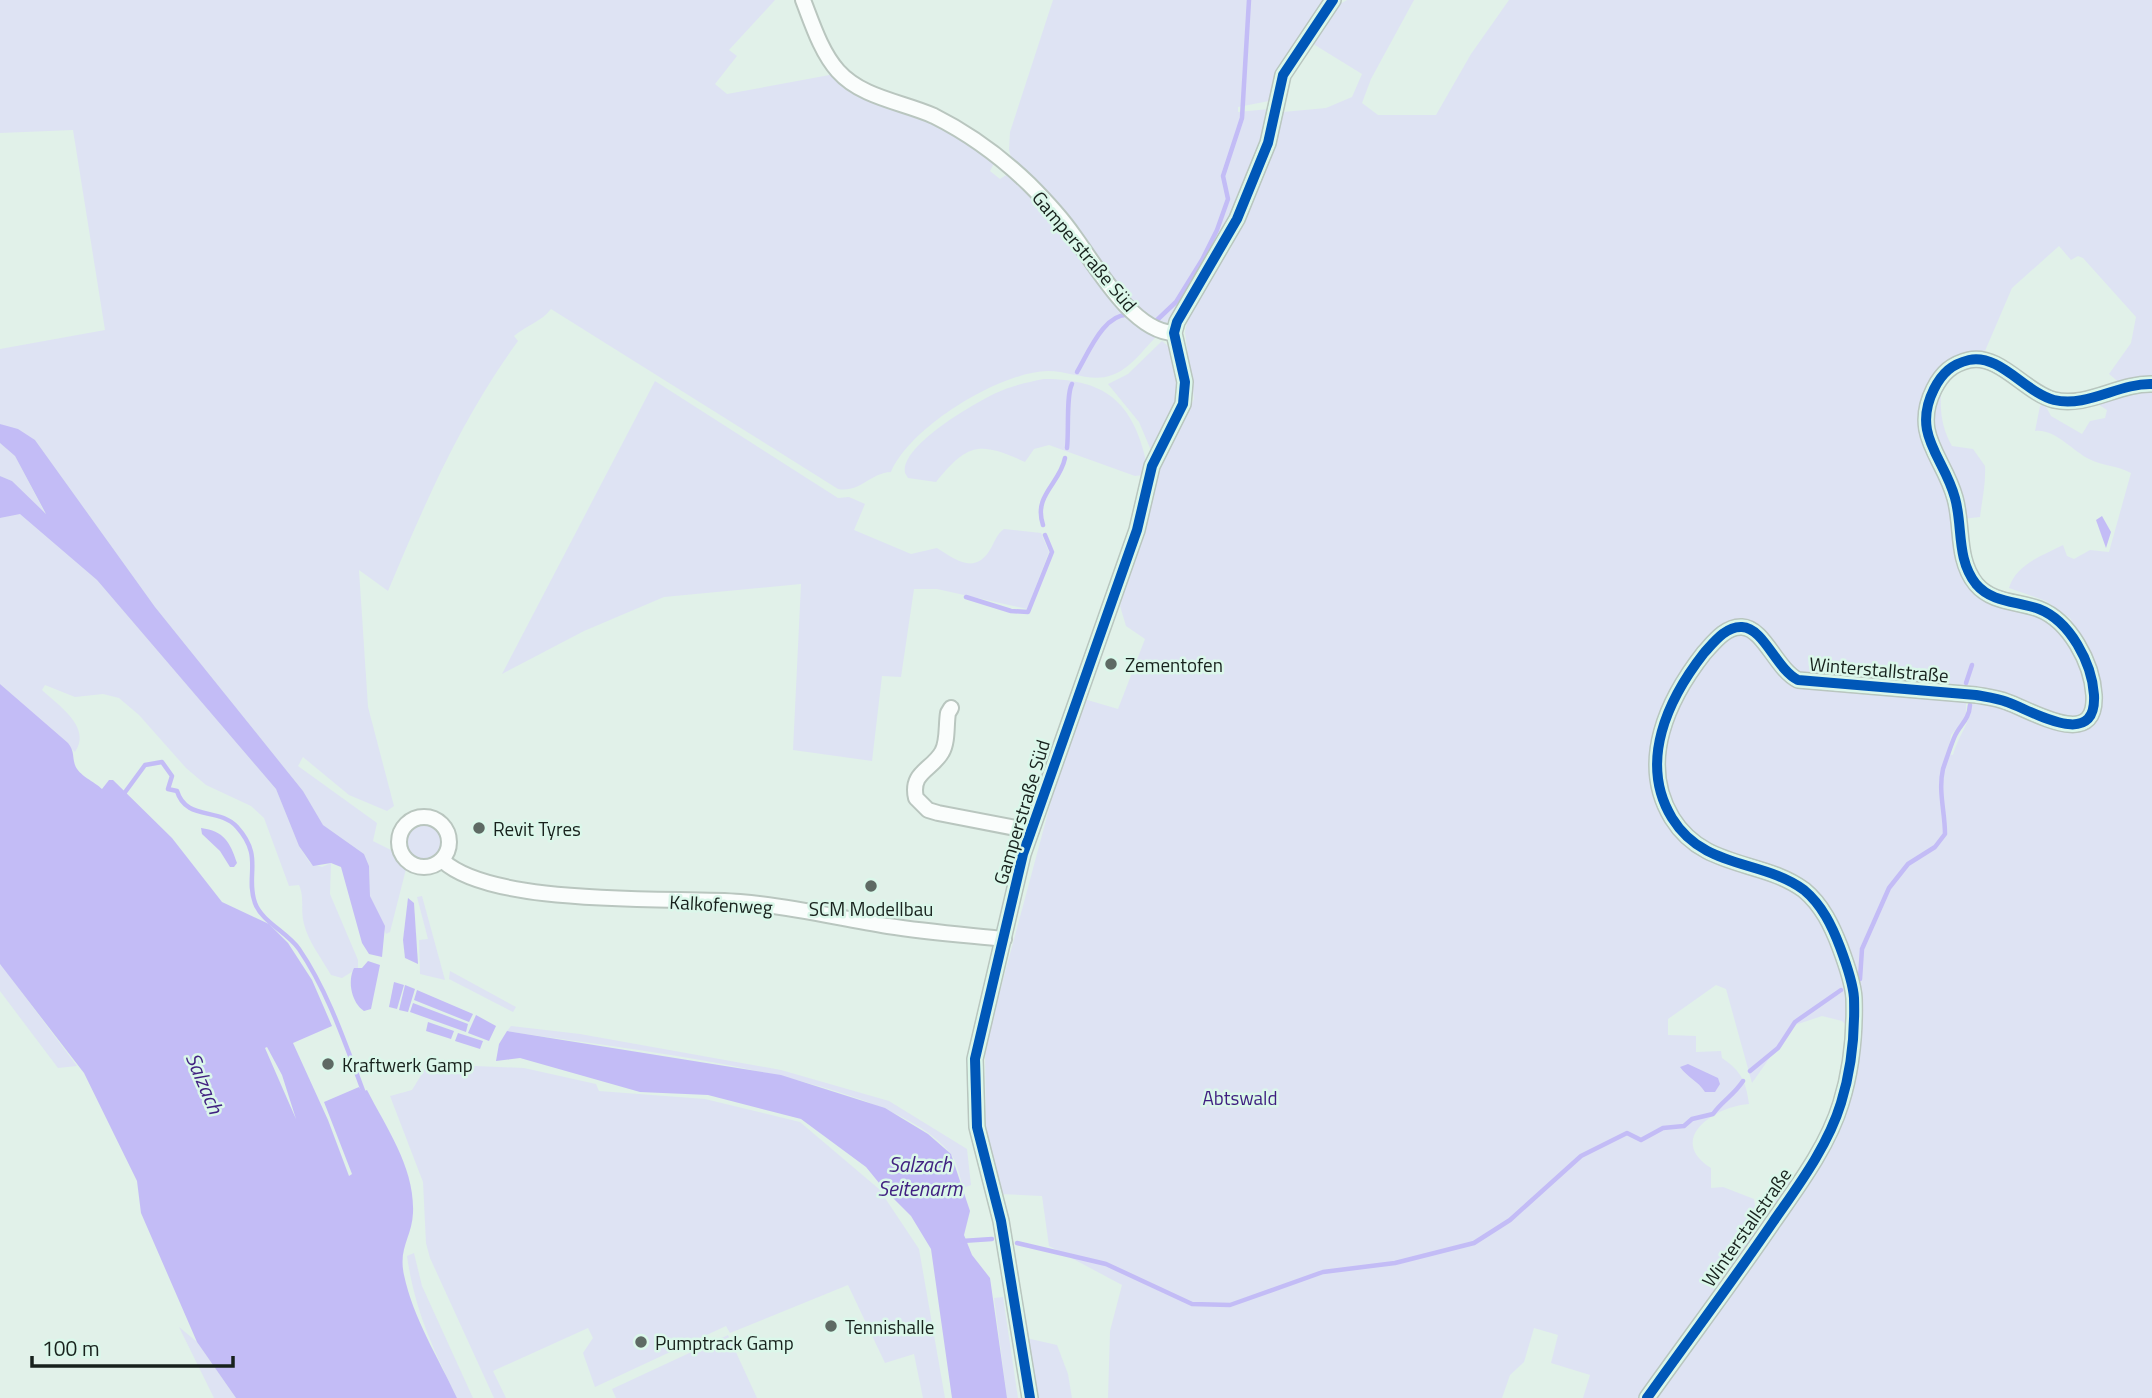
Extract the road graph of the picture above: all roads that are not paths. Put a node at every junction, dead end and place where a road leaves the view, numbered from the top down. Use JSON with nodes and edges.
{"nodes":[{"id":1,"x":803,"y":0,"type":"edge"},
{"id":2,"x":1333,"y":0,"type":"edge"},
{"id":3,"x":1174,"y":333,"type":"junction"},
{"id":4,"x":2152,"y":384,"type":"edge"},
{"id":5,"x":951,"y":708,"type":"dead end"},
{"id":6,"x":1031,"y":831,"type":"junction"},
{"id":7,"x":443,"y":861,"type":"dead end"},
{"id":8,"x":1004,"y":939,"type":"junction"},
{"id":9,"x":1030,"y":1398,"type":"edge"},
{"id":10,"x":1647,"y":1398,"type":"edge"}],
"edges":[{"from":1,"to":3,"type":"street","name":"Gamperstraße Süd"},
{"from":2,"to":3,"type":"street"},
{"from":3,"to":6,"type":"street","name":"Gamperstraße Süd"},
{"from":4,"to":10,"type":"street","name":"Winterstallstraße"},
{"from":5,"to":6,"type":"street"},
{"from":6,"to":8,"type":"street","name":"Gamperstraße Süd"},
{"from":7,"to":8,"type":"street","name":"Kalkofenweg"},
{"from":8,"to":9,"type":"street","name":"Gamperstraße Süd"}]}
